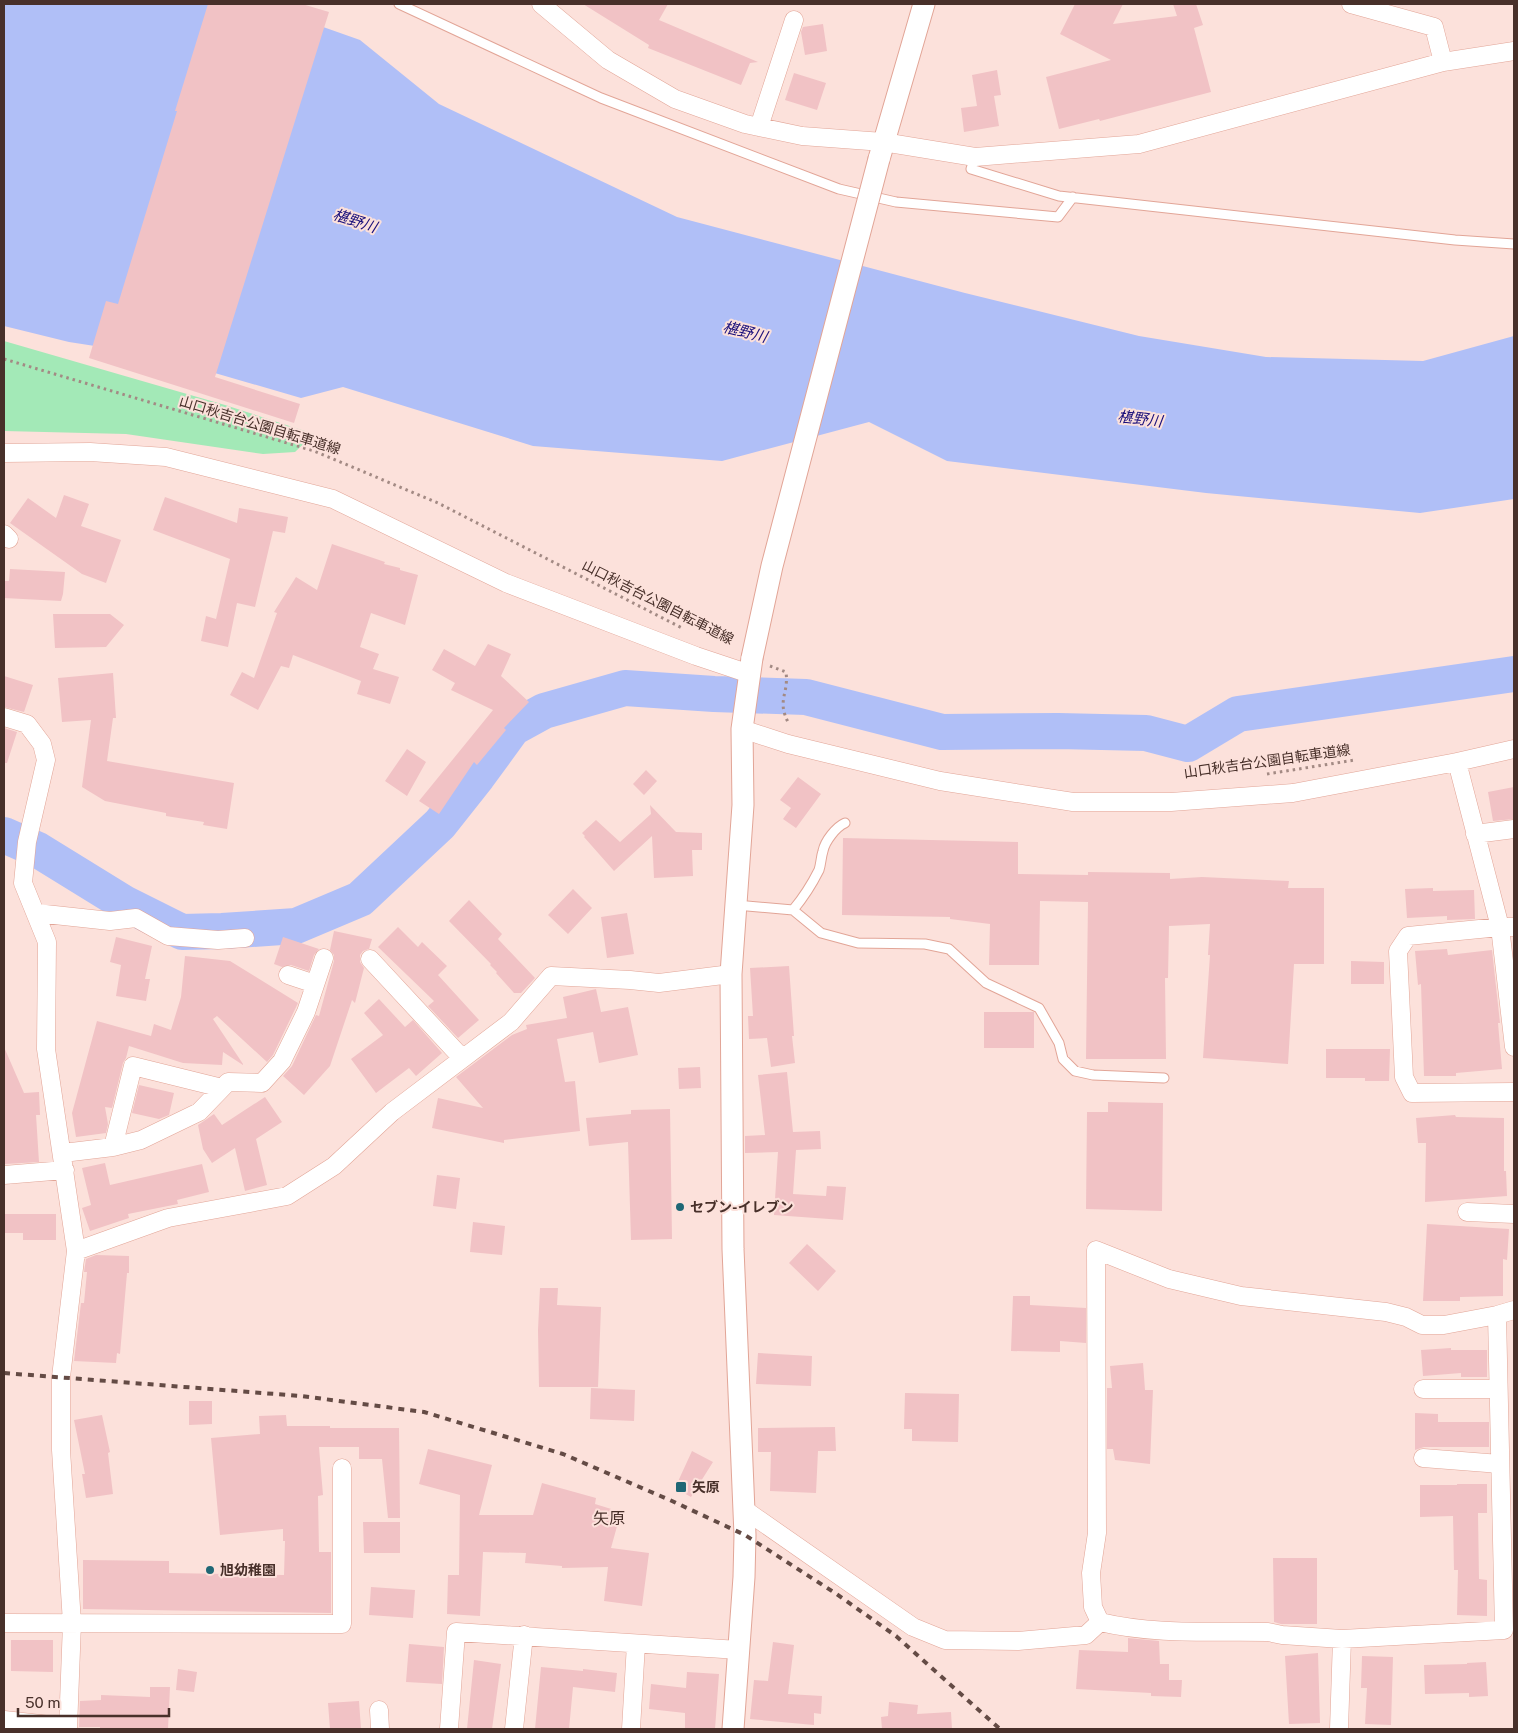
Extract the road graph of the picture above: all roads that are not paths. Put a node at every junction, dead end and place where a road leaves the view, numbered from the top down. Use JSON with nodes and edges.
{"nodes":[{"id":1,"x":399,"y":4,"type":"edge"},
{"id":2,"x":541,"y":4,"type":"edge"},
{"id":3,"x":924,"y":4,"type":"edge"},
{"id":4,"x":1351,"y":4,"type":"edge"},
{"id":5,"x":794,"y":20,"type":"dead end"},
{"id":6,"x":1514,"y":51,"type":"edge"},
{"id":7,"x":1443,"y":62,"type":"junction"},
{"id":8,"x":759,"y":127,"type":"junction"},
{"id":9,"x":881,"y":150,"type":"junction"},
{"id":10,"x":975,"y":157,"type":"junction"},
{"id":11,"x":1073,"y":197,"type":"junction"},
{"id":12,"x":1514,"y":244,"type":"edge"},
{"id":13,"x":4,"y":453,"type":"edge"},
{"id":14,"x":751,"y":666,"type":"junction"},
{"id":15,"x":4,"y":717,"type":"edge"},
{"id":16,"x":742,"y":729,"type":"junction"},
{"id":17,"x":1514,"y":749,"type":"edge"},
{"id":18,"x":1457,"y":762,"type":"junction"},
{"id":19,"x":845,"y":823,"type":"dead end"},
{"id":20,"x":1514,"y":828,"type":"edge"},
{"id":21,"x":1475,"y":834,"type":"junction"},
{"id":22,"x":736,"y":905,"type":"junction"},
{"id":23,"x":792,"y":910,"type":"junction"},
{"id":24,"x":36,"y":914,"type":"junction"},
{"id":25,"x":1507,"y":927,"type":"edge"},
{"id":26,"x":245,"y":938,"type":"dead end"},
{"id":27,"x":324,"y":958,"type":"dead end"},
{"id":28,"x":370,"y":959,"type":"dead end"},
{"id":29,"x":731,"y":974,"type":"junction"},
{"id":30,"x":288,"y":975,"type":"dead end"},
{"id":31,"x":315,"y":984,"type":"junction"},
{"id":32,"x":1514,"y":1047,"type":"edge"},
{"id":33,"x":462,"y":1058,"type":"junction"},
{"id":34,"x":1164,"y":1078,"type":"dead end"},
{"id":35,"x":222,"y":1088,"type":"junction"},
{"id":36,"x":1514,"y":1092,"type":"edge"},
{"id":37,"x":114,"y":1147,"type":"junction"},
{"id":38,"x":64,"y":1161,"type":"junction"},
{"id":39,"x":4,"y":1175,"type":"edge"},
{"id":40,"x":1466,"y":1212,"type":"dead end"},
{"id":41,"x":1514,"y":1214,"type":"edge"},
{"id":42,"x":76,"y":1251,"type":"junction"},
{"id":43,"x":1514,"y":1310,"type":"edge"},
{"id":44,"x":1497,"y":1315,"type":"junction"},
{"id":45,"x":1423,"y":1389,"type":"dead end"},
{"id":46,"x":1498,"y":1389,"type":"junction"},
{"id":47,"x":1423,"y":1458,"type":"dead end"},
{"id":48,"x":1500,"y":1464,"type":"junction"},
{"id":49,"x":342,"y":1468,"type":"dead end"},
{"id":50,"x":745,"y":1510,"type":"junction"},
{"id":51,"x":1100,"y":1622,"type":"junction"},
{"id":52,"x":4,"y":1623,"type":"edge"},
{"id":53,"x":72,"y":1623,"type":"junction"},
{"id":54,"x":524,"y":1635,"type":"junction"},
{"id":55,"x":1342,"y":1639,"type":"junction"},
{"id":56,"x":636,"y":1644,"type":"junction"},
{"id":57,"x":739,"y":1650,"type":"junction"},
{"id":58,"x":379,"y":1710,"type":"dead end"},
{"id":59,"x":4,"y":1720,"type":"edge"},
{"id":60,"x":68,"y":1728,"type":"edge"},
{"id":61,"x":380,"y":1729,"type":"edge"},
{"id":62,"x":449,"y":1729,"type":"edge"},
{"id":63,"x":514,"y":1729,"type":"edge"},
{"id":64,"x":631,"y":1729,"type":"edge"},
{"id":65,"x":732,"y":1729,"type":"edge"},
{"id":66,"x":1339,"y":1729,"type":"edge"}],
"edges":[{"from":1,"to":11,"type":"lane"},
{"from":2,"to":8,"type":"street"},
{"from":3,"to":9,"type":"street"},
{"from":4,"to":7,"type":"street"},
{"from":5,"to":8,"type":"street"},
{"from":6,"to":7,"type":"street"},
{"from":7,"to":10,"type":"street"},
{"from":8,"to":9,"type":"street"},
{"from":9,"to":10,"type":"street"},
{"from":9,"to":14,"type":"street","bridge":true},
{"from":10,"to":11,"type":"lane"},
{"from":11,"to":12,"type":"lane"},
{"from":13,"to":14,"type":"street"},
{"from":14,"to":16,"type":"street"},
{"from":15,"to":24,"type":"street"},
{"from":16,"to":18,"type":"street"},
{"from":16,"to":22,"type":"street"},
{"from":17,"to":18,"type":"street"},
{"from":18,"to":21,"type":"street"},
{"from":19,"to":23,"type":"lane"},
{"from":20,"to":21,"type":"street"},
{"from":21,"to":25,"type":"street"},
{"from":22,"to":23,"type":"lane"},
{"from":22,"to":29,"type":"street"},
{"from":23,"to":34,"type":"lane"},
{"from":24,"to":26,"type":"street"},
{"from":24,"to":38,"type":"street"},
{"from":25,"to":32,"type":"street"},
{"from":25,"to":36,"type":"street"},
{"from":27,"to":31,"type":"street"},
{"from":28,"to":33,"type":"street"},
{"from":29,"to":33,"type":"street"},
{"from":29,"to":50,"type":"street"},
{"from":30,"to":31,"type":"street"},
{"from":31,"to":35,"type":"street"},
{"from":33,"to":42,"type":"street"},
{"from":35,"to":37,"type":"street"},
{"from":35,"to":37,"type":"street"},
{"from":37,"to":38,"type":"street"},
{"from":38,"to":39,"type":"street"},
{"from":38,"to":42,"type":"street"},
{"from":40,"to":41,"type":"street"},
{"from":42,"to":53,"type":"street"},
{"from":43,"to":44,"type":"street"},
{"from":44,"to":46,"type":"street"},
{"from":44,"to":51,"type":"street"},
{"from":45,"to":46,"type":"street"},
{"from":46,"to":48,"type":"street"},
{"from":47,"to":48,"type":"street"},
{"from":48,"to":55,"type":"street"},
{"from":49,"to":53,"type":"street"},
{"from":50,"to":51,"type":"street"},
{"from":50,"to":57,"type":"street"},
{"from":51,"to":55,"type":"street"},
{"from":52,"to":53,"type":"street"},
{"from":53,"to":60,"type":"street"},
{"from":54,"to":56,"type":"street"},
{"from":54,"to":62,"type":"street"},
{"from":54,"to":63,"type":"street"},
{"from":55,"to":66,"type":"street"},
{"from":56,"to":57,"type":"street"},
{"from":56,"to":64,"type":"street"},
{"from":57,"to":65,"type":"street"},
{"from":58,"to":61,"type":"street"},
{"from":59,"to":60,"type":"street"}]}
